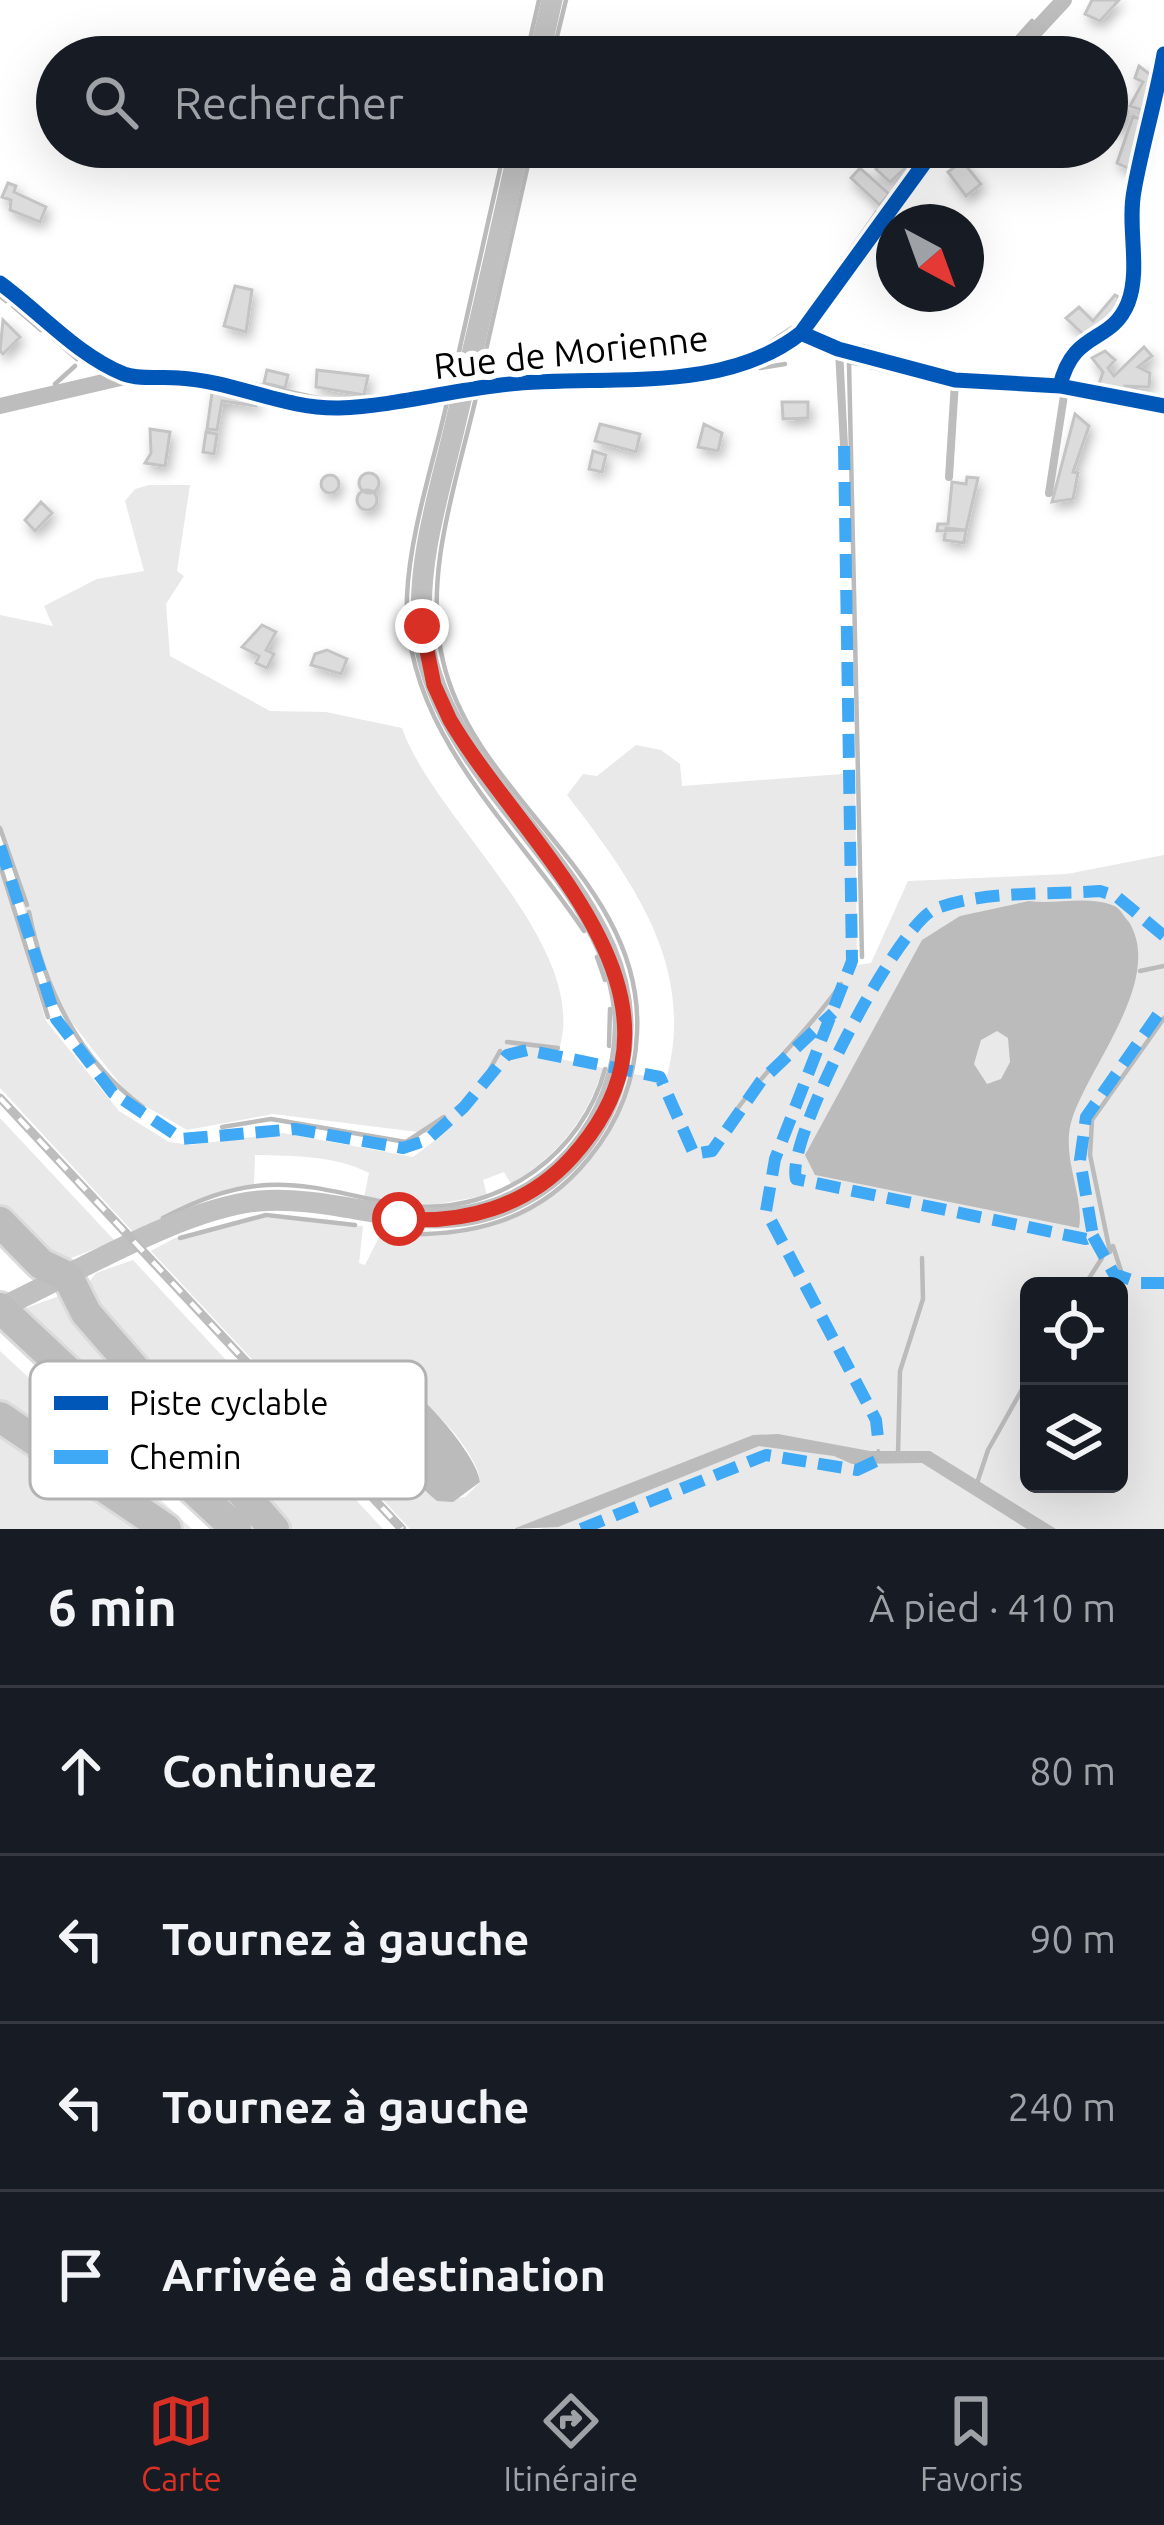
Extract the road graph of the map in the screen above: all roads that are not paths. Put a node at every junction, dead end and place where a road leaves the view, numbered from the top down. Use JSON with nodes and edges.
{"nodes":[{"id":1,"x":552,"y":0,"type":"edge"},
{"id":2,"x":1064,"y":0,"type":"edge"},
{"id":3,"x":544,"y":36,"type":"edge"},
{"id":4,"x":1031,"y":36,"type":"edge"},
{"id":5,"x":1164,"y":54,"type":"edge"},
{"id":6,"x":514,"y":168,"type":"edge"},
{"id":7,"x":921,"y":168,"type":"edge"},
{"id":8,"x":0,"y":283,"type":"edge"},
{"id":9,"x":801,"y":333,"type":"junction"},
{"id":10,"x":838,"y":349,"type":"junction"},
{"id":11,"x":89,"y":356,"type":"junction"},
{"id":12,"x":129,"y":376,"type":"junction"},
{"id":13,"x":955,"y":380,"type":"junction"},
{"id":14,"x":1063,"y":387,"type":"junction"},
{"id":15,"x":68,"y":390,"type":"junction"},
{"id":16,"x":0,"y":406,"type":"edge"},
{"id":17,"x":1164,"y":406,"type":"edge"},
{"id":18,"x":844,"y":446,"type":"dead end"},
{"id":19,"x":949,"y":477,"type":"dead end"},
{"id":20,"x":1049,"y":493,"type":"dead end"},
{"id":21,"x":0,"y":1222,"type":"edge"},
{"id":22,"x":68,"y":1277,"type":"junction"},
{"id":23,"x":8,"y":1329,"type":"edge"},
{"id":24,"x":40,"y":1361,"type":"edge"},
{"id":25,"x":44,"y":1361,"type":"edge"},
{"id":26,"x":128,"y":1361,"type":"edge"},
{"id":27,"x":0,"y":1417,"type":"edge"},
{"id":28,"x":30,"y":1437,"type":"edge"},
{"id":29,"x":122,"y":1499,"type":"edge"},
{"id":30,"x":179,"y":1499,"type":"edge"},
{"id":31,"x":202,"y":1499,"type":"edge"},
{"id":32,"x":248,"y":1499,"type":"edge"},
{"id":33,"x":166,"y":1529,"type":"edge"},
{"id":34,"x":209,"y":1529,"type":"edge"},
{"id":35,"x":236,"y":1529,"type":"edge"},
{"id":36,"x":274,"y":1529,"type":"edge"}],
"edges":[{"from":1,"to":3,"type":"main road"},
{"from":2,"to":4,"type":"street"},
{"from":5,"to":14,"type":"street"},
{"from":6,"to":22,"type":"main road"},
{"from":7,"to":9,"type":"street"},
{"from":8,"to":11,"type":"street","name":"Rue de Morienne"},
{"from":9,"to":10,"type":"street"},
{"from":9,"to":12,"type":"street","name":"Rue de Morienne","bridge":true},
{"from":10,"to":13,"type":"street"},
{"from":10,"to":18,"type":"lane"},
{"from":11,"to":12,"type":"street","name":"Rue de Morienne"},
{"from":11,"to":15,"type":"street"},
{"from":12,"to":15,"type":"street"},
{"from":13,"to":14,"type":"street"},
{"from":13,"to":19,"type":"lane"},
{"from":14,"to":17,"type":"street"},
{"from":14,"to":20,"type":"lane"},
{"from":15,"to":16,"type":"street"},
{"from":21,"to":22,"type":"highway"},
{"from":22,"to":23,"type":"main road"},
{"from":22,"to":26,"type":"highway"},
{"from":23,"to":24,"type":"highway"},
{"from":23,"to":25,"type":"highway"},
{"from":27,"to":28,"type":"highway"},
{"from":29,"to":33,"type":"highway"},
{"from":30,"to":34,"type":"highway"},
{"from":31,"to":35,"type":"highway"},
{"from":32,"to":36,"type":"highway"}]}
